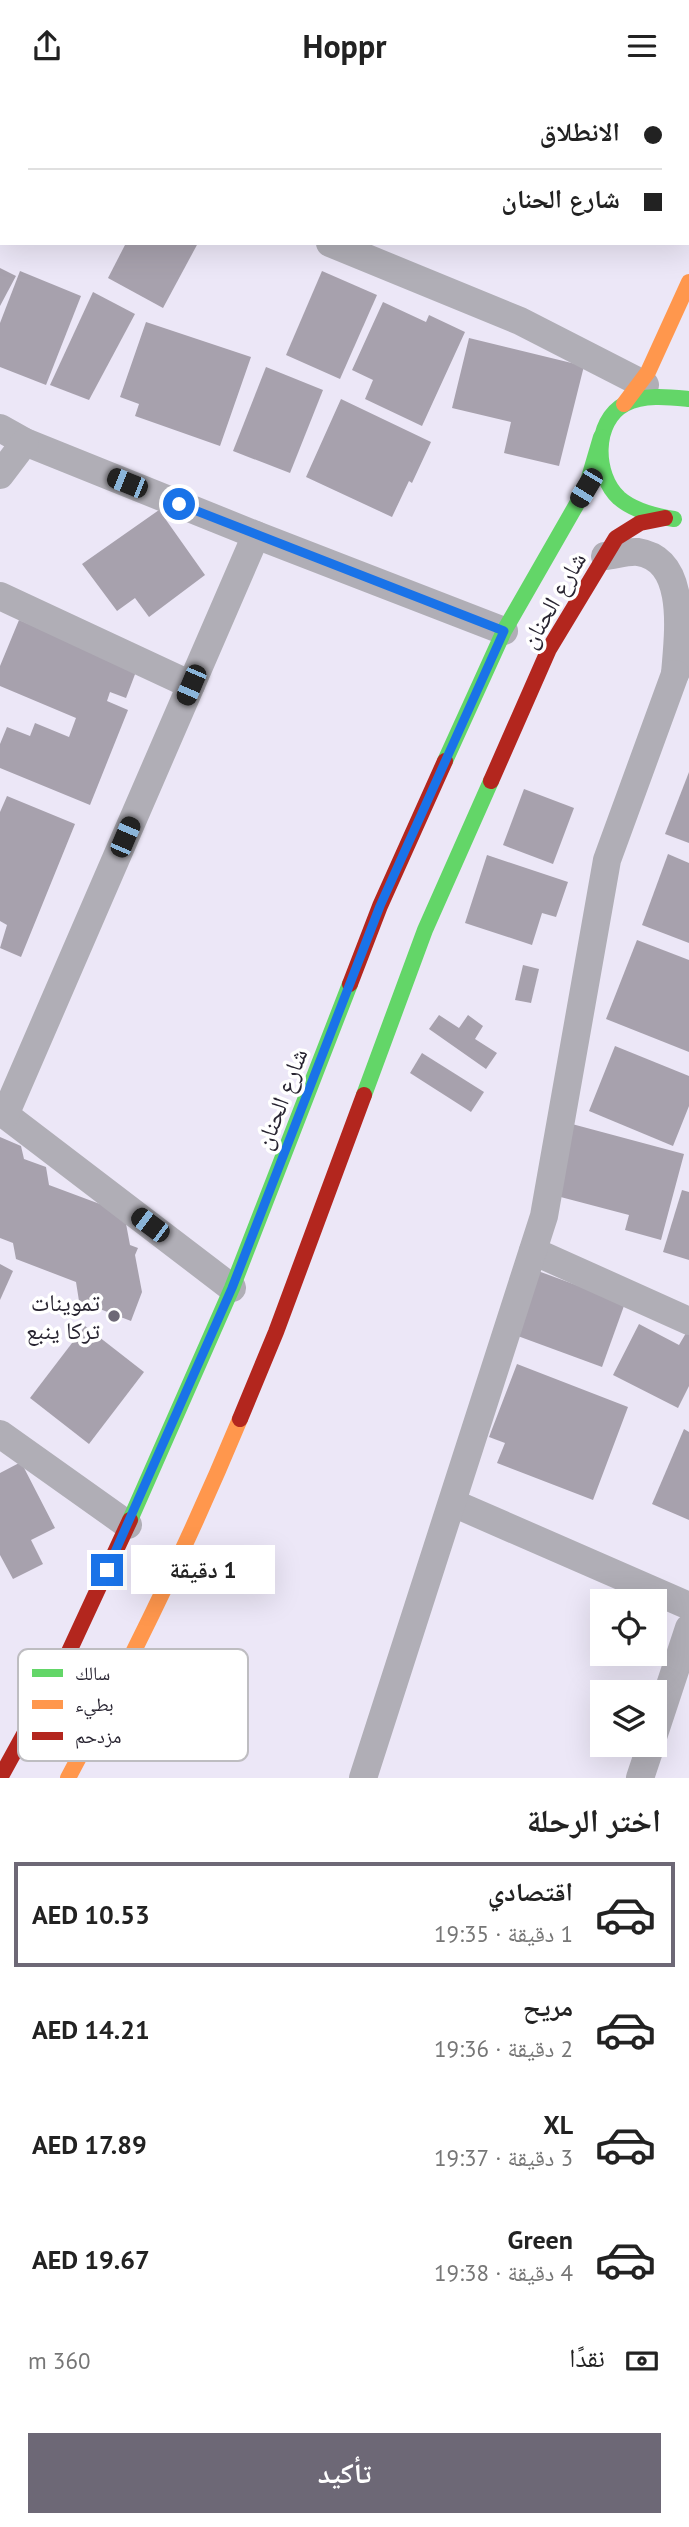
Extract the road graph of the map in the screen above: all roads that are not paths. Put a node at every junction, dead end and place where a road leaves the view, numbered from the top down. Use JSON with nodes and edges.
{"nodes":[{"id":1,"x":341,"y":245,"type":"edge"},
{"id":2,"x":378,"y":252,"type":"edge"},
{"id":3,"x":689,"y":282,"type":"edge"},
{"id":4,"x":637,"y":391,"type":"junction"},
{"id":5,"x":689,"y":399,"type":"edge"},
{"id":6,"x":0,"y":428,"type":"edge"},
{"id":7,"x":601,"y":437,"type":"junction"},
{"id":8,"x":25,"y":442,"type":"junction"},
{"id":9,"x":0,"y":475,"type":"edge"},
{"id":10,"x":665,"y":518,"type":"junction"},
{"id":11,"x":689,"y":521,"type":"edge"},
{"id":12,"x":256,"y":535,"type":"junction"},
{"id":13,"x":605,"y":556,"type":"junction"},
{"id":14,"x":0,"y":596,"type":"edge"},
{"id":15,"x":504,"y":631,"type":"junction"},
{"id":16,"x":689,"y":642,"type":"edge"},
{"id":17,"x":675,"y":674,"type":"junction"},
{"id":18,"x":191,"y":685,"type":"junction"},
{"id":19,"x":3,"y":1113,"type":"edge"},
{"id":20,"x":533,"y":1251,"type":"junction"},
{"id":21,"x":232,"y":1288,"type":"junction"},
{"id":22,"x":689,"y":1321,"type":"edge"},
{"id":23,"x":0,"y":1434,"type":"edge"},
{"id":24,"x":453,"y":1503,"type":"junction"},
{"id":25,"x":128,"y":1525,"type":"junction"},
{"id":26,"x":689,"y":1606,"type":"edge"},
{"id":27,"x":689,"y":1627,"type":"edge"},
{"id":28,"x":70,"y":1649,"type":"edge"},
{"id":29,"x":136,"y":1649,"type":"edge"},
{"id":30,"x":667,"y":1694,"type":"edge"},
{"id":31,"x":18,"y":1747,"type":"edge"},
{"id":32,"x":647,"y":1757,"type":"edge"},
{"id":33,"x":77,"y":1761,"type":"edge"},
{"id":34,"x":1,"y":1778,"type":"edge"},
{"id":35,"x":68,"y":1778,"type":"edge"},
{"id":36,"x":363,"y":1778,"type":"edge"},
{"id":37,"x":640,"y":1778,"type":"edge"}],
"edges":[{"from":1,"to":2,"type":"street"},
{"from":2,"to":4,"type":"street"},
{"from":3,"to":4,"type":"main road"},
{"from":4,"to":5,"type":"main road"},
{"from":4,"to":7,"type":"main road","name":"شارع الحنان"},
{"from":6,"to":8,"type":"street"},
{"from":7,"to":10,"type":"main road"},
{"from":7,"to":15,"type":"main road","name":"شارع الحنان"},
{"from":8,"to":9,"type":"street"},
{"from":8,"to":12,"type":"street"},
{"from":10,"to":11,"type":"main road"},
{"from":10,"to":13,"type":"main road","name":"شارع الحنان"},
{"from":12,"to":15,"type":"street"},
{"from":12,"to":18,"type":"street"},
{"from":13,"to":17,"type":"street"},
{"from":13,"to":29,"type":"main road","name":"شارع الحنان"},
{"from":14,"to":18,"type":"street"},
{"from":15,"to":21,"type":"main road","name":"شارع الحنان"},
{"from":16,"to":17,"type":"street"},
{"from":17,"to":20,"type":"street"},
{"from":18,"to":19,"type":"street"},
{"from":19,"to":21,"type":"street"},
{"from":20,"to":22,"type":"street"},
{"from":20,"to":24,"type":"street"},
{"from":21,"to":25,"type":"main road","name":"شارع الحنان"},
{"from":23,"to":25,"type":"street"},
{"from":24,"to":26,"type":"street"},
{"from":24,"to":36,"type":"street"},
{"from":25,"to":28,"type":"main road","name":"شارع الحنان"},
{"from":27,"to":30,"type":"street"},
{"from":31,"to":34,"type":"main road","name":"شارع الحنان"},
{"from":32,"to":37,"type":"street"},
{"from":33,"to":35,"type":"main road","name":"شارع الحنان"}]}
